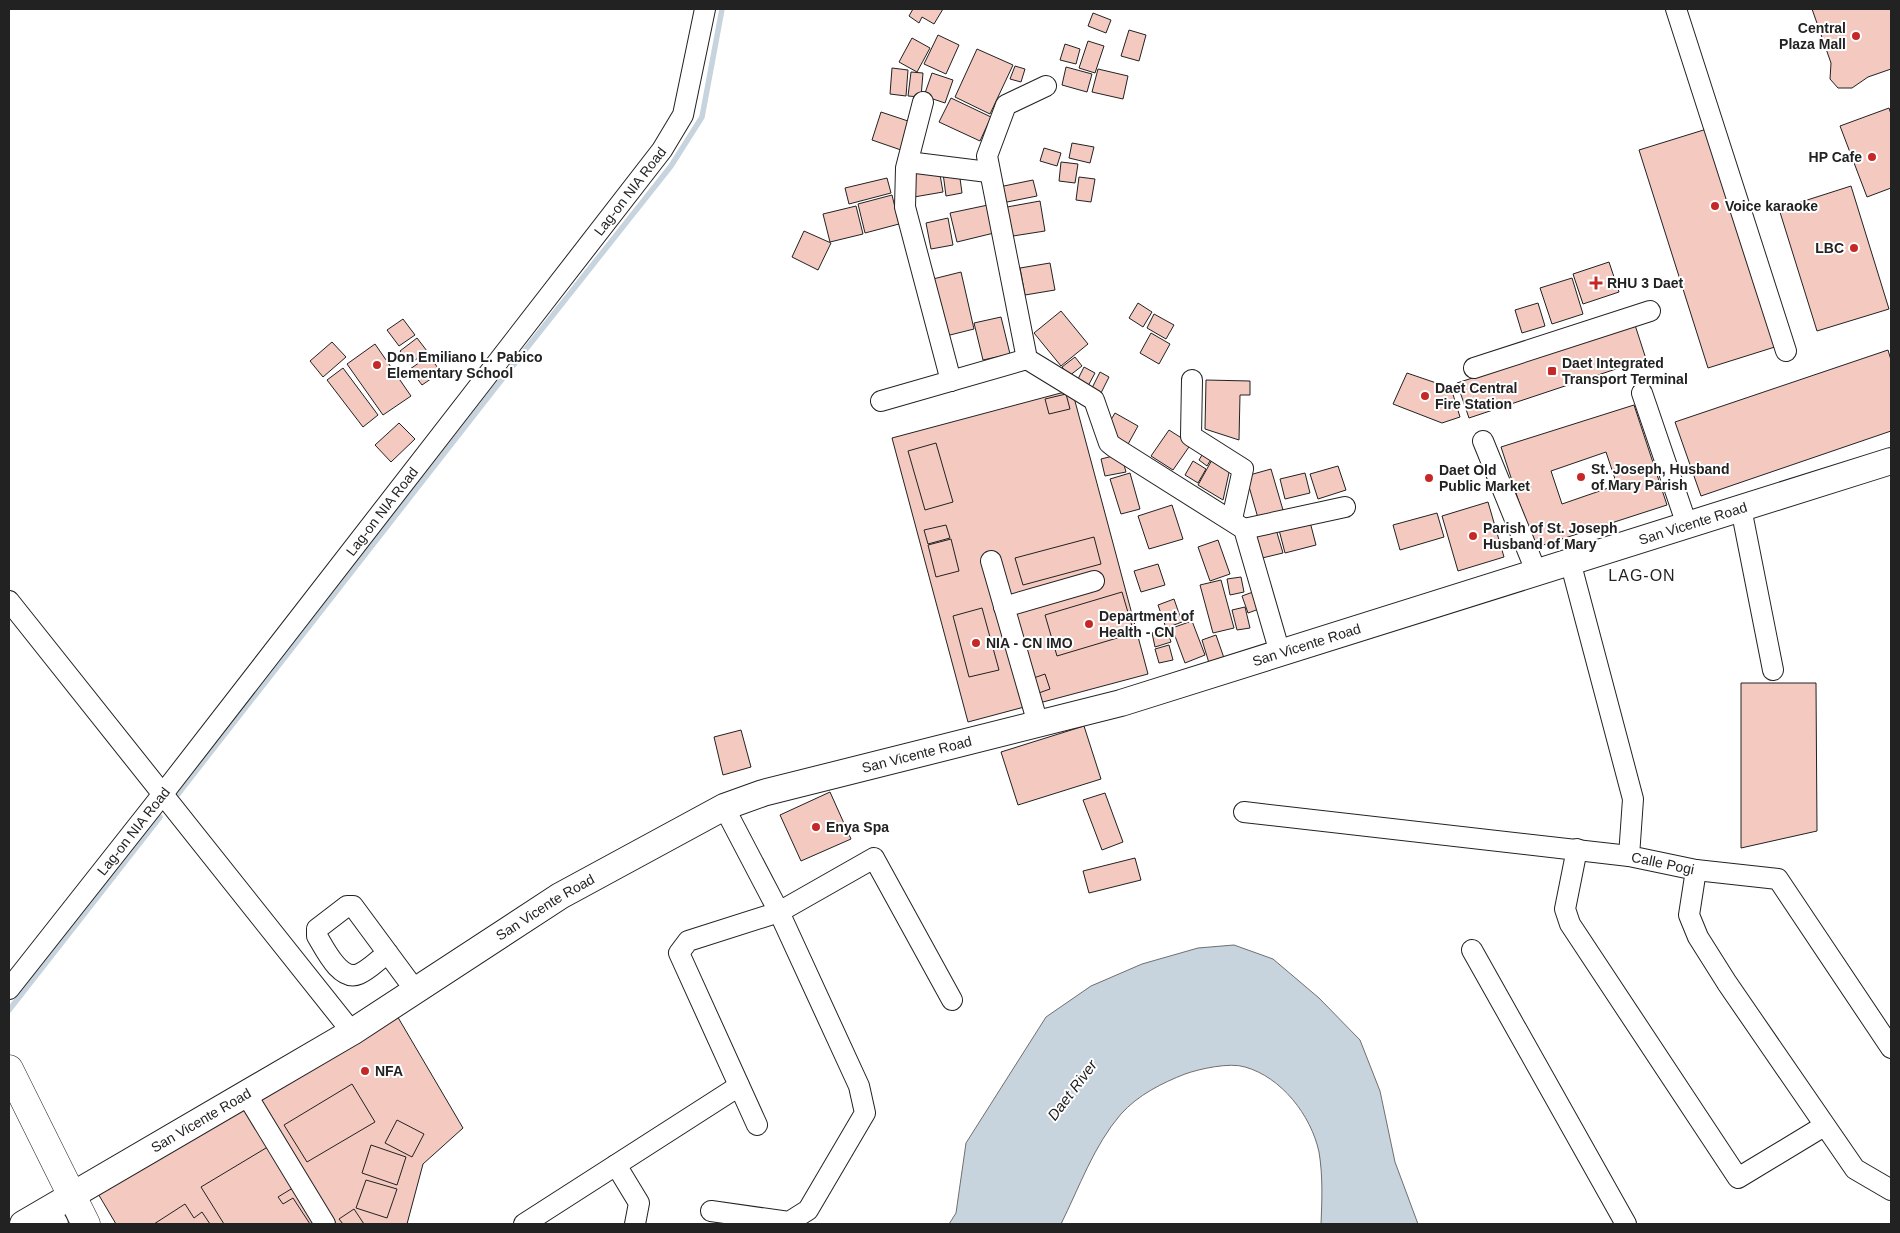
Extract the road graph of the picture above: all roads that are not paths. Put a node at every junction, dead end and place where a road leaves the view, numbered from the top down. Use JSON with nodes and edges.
{"nodes":[{"id":1,"x":705,"y":9,"type":"edge"},
{"id":2,"x":1676,"y":9,"type":"edge"},
{"id":3,"x":1046,"y":86,"type":"dead end"},
{"id":4,"x":923,"y":102,"type":"dead end"},
{"id":5,"x":908,"y":162,"type":"junction"},
{"id":6,"x":988,"y":172,"type":"junction"},
{"id":7,"x":1650,"y":311,"type":"dead end"},
{"id":8,"x":1786,"y":351,"type":"dead end"},
{"id":9,"x":1027,"y":359,"type":"junction"},
{"id":10,"x":1474,"y":368,"type":"dead end"},
{"id":11,"x":1192,"y":380,"type":"dead end"},
{"id":12,"x":951,"y":381,"type":"junction"},
{"id":13,"x":1642,"y":393,"type":"dead end"},
{"id":14,"x":881,"y":401,"type":"dead end"},
{"id":15,"x":1483,"y":441,"type":"dead end"},
{"id":16,"x":1891,"y":461,"type":"edge"},
{"id":17,"x":1345,"y":507,"type":"dead end"},
{"id":18,"x":1741,"y":508,"type":"junction"},
{"id":19,"x":1238,"y":524,"type":"junction"},
{"id":20,"x":1687,"y":525,"type":"junction"},
{"id":21,"x":991,"y":562,"type":"dead end"},
{"id":22,"x":1570,"y":562,"type":"junction"},
{"id":23,"x":1536,"y":572,"type":"junction"},
{"id":24,"x":1094,"y":581,"type":"dead end"},
{"id":25,"x":9,"y":601,"type":"edge"},
{"id":26,"x":1004,"y":607,"type":"junction"},
{"id":27,"x":1280,"y":653,"type":"junction"},
{"id":28,"x":1773,"y":670,"type":"dead end"},
{"id":29,"x":1038,"y":724,"type":"junction"},
{"id":30,"x":162,"y":795,"type":"junction"},
{"id":31,"x":724,"y":806,"type":"junction"},
{"id":32,"x":1244,"y":812,"type":"dead end"},
{"id":33,"x":1577,"y":849,"type":"junction"},
{"id":34,"x":1630,"y":856,"type":"junction"},
{"id":35,"x":1696,"y":870,"type":"junction"},
{"id":36,"x":779,"y":912,"type":"junction"},
{"id":37,"x":1472,"y":950,"type":"dead end"},
{"id":38,"x":388,"y":953,"type":"dead end"},
{"id":39,"x":9,"y":989,"type":"edge"},
{"id":40,"x":416,"y":990,"type":"junction"},
{"id":41,"x":952,"y":1000,"type":"dead end"},
{"id":42,"x":352,"y":1032,"type":"junction"},
{"id":43,"x":1891,"y":1048,"type":"edge"},
{"id":44,"x":9,"y":1069,"type":"edge"},
{"id":45,"x":739,"y":1086,"type":"junction"},
{"id":46,"x":246,"y":1094,"type":"junction"},
{"id":47,"x":756,"y":1125,"type":"dead end"},
{"id":48,"x":1824,"y":1126,"type":"junction"},
{"id":49,"x":616,"y":1165,"type":"junction"},
{"id":50,"x":1891,"y":1190,"type":"edge"},
{"id":51,"x":60,"y":1209,"type":"edge"},
{"id":52,"x":711,"y":1211,"type":"dead end"},
{"id":53,"x":23,"y":1224,"type":"edge"},
{"id":54,"x":86,"y":1224,"type":"edge"},
{"id":55,"x":325,"y":1224,"type":"edge"},
{"id":56,"x":524,"y":1224,"type":"edge"},
{"id":57,"x":634,"y":1224,"type":"edge"},
{"id":58,"x":1626,"y":1224,"type":"edge"}],
"edges":[{"from":1,"to":30,"type":"street","name":"Lag-on NIA Road"},
{"from":2,"to":8,"type":"street"},
{"from":3,"to":6,"type":"street"},
{"from":4,"to":5,"type":"street"},
{"from":5,"to":6,"type":"street"},
{"from":5,"to":12,"type":"street"},
{"from":6,"to":9,"type":"street"},
{"from":7,"to":10,"type":"street"},
{"from":9,"to":12,"type":"street"},
{"from":9,"to":19,"type":"street"},
{"from":11,"to":19,"type":"street"},
{"from":12,"to":14,"type":"street"},
{"from":13,"to":20,"type":"street"},
{"from":15,"to":23,"type":"street"},
{"from":16,"to":18,"type":"main road","name":"San Vicente Road"},
{"from":17,"to":19,"type":"street"},
{"from":18,"to":20,"type":"main road","name":"San Vicente Road"},
{"from":18,"to":28,"type":"street"},
{"from":19,"to":27,"type":"street"},
{"from":20,"to":22,"type":"main road","name":"San Vicente Road"},
{"from":21,"to":26,"type":"street"},
{"from":22,"to":23,"type":"main road","name":"San Vicente Road"},
{"from":22,"to":34,"type":"street","name":"Calle Pogi"},
{"from":23,"to":27,"type":"main road","name":"San Vicente Road"},
{"from":24,"to":26,"type":"street"},
{"from":25,"to":30,"type":"street"},
{"from":26,"to":29,"type":"street"},
{"from":27,"to":29,"type":"main road","name":"San Vicente Road"},
{"from":29,"to":31,"type":"main road","name":"San Vicente Road"},
{"from":30,"to":39,"type":"street","name":"Lag-on NIA Road"},
{"from":30,"to":42,"type":"street"},
{"from":31,"to":36,"type":"street"},
{"from":31,"to":40,"type":"main road","name":"San Vicente Road"},
{"from":32,"to":33,"type":"street"},
{"from":33,"to":34,"type":"street"},
{"from":33,"to":48,"type":"street"},
{"from":34,"to":35,"type":"street","name":"Calle Pogi"},
{"from":35,"to":43,"type":"street"},
{"from":35,"to":48,"type":"street","name":"Calle Pogi"},
{"from":36,"to":41,"type":"street"},
{"from":36,"to":45,"type":"street"},
{"from":36,"to":52,"type":"street"},
{"from":37,"to":58,"type":"street"},
{"from":38,"to":40,"type":"street"},
{"from":40,"to":42,"type":"main road","name":"San Vicente Road"},
{"from":42,"to":46,"type":"main road","name":"San Vicente Road"},
{"from":44,"to":51,"type":"highway"},
{"from":45,"to":47,"type":"street"},
{"from":45,"to":49,"type":"street"},
{"from":46,"to":51,"type":"main road","name":"San Vicente Road"},
{"from":46,"to":55,"type":"street"},
{"from":48,"to":50,"type":"street","name":"Calle Pogi"},
{"from":49,"to":56,"type":"street"},
{"from":49,"to":57,"type":"street"},
{"from":51,"to":53,"type":"main road","name":"San Vicente Road"},
{"from":51,"to":54,"type":"highway"}]}
